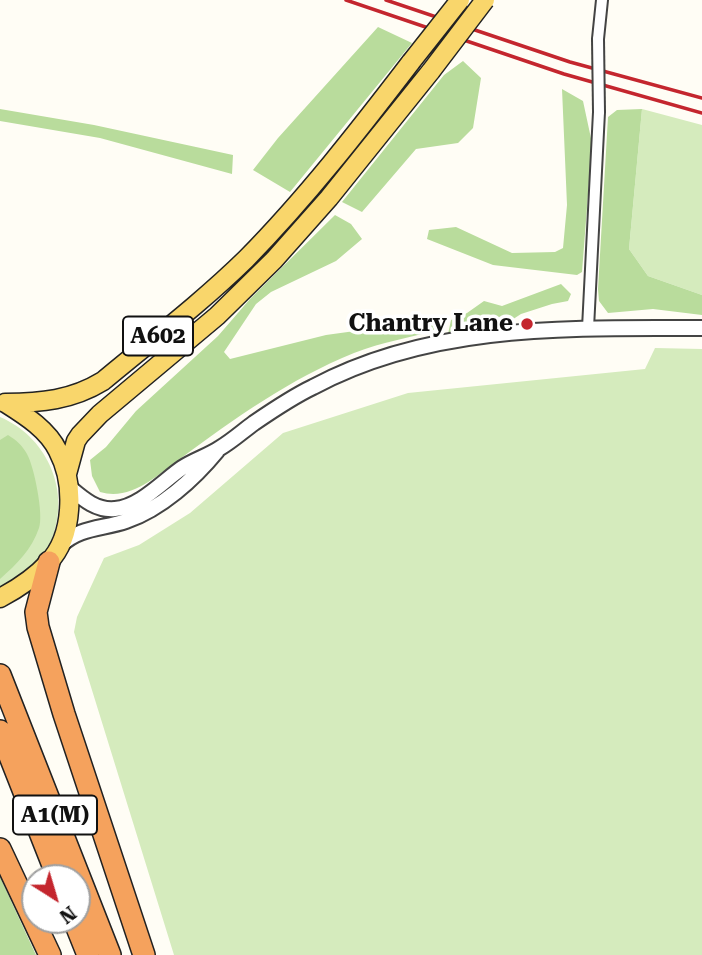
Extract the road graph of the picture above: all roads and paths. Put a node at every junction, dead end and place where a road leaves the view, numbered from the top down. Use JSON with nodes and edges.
{"nodes":[{"id":1,"x":460,"y":0,"type":"edge"},
{"id":2,"x":485,"y":0,"type":"edge"},
{"id":3,"x":602,"y":0,"type":"edge"},
{"id":4,"x":588,"y":328,"type":"junction"},
{"id":5,"x":702,"y":328,"type":"edge"},
{"id":6,"x":3,"y":403,"type":"edge"},
{"id":7,"x":219,"y":449,"type":"junction"},
{"id":8,"x":68,"y":480,"type":"junction"},
{"id":9,"x":55,"y":554,"type":"junction"},
{"id":10,"x":0,"y":598,"type":"edge"},
{"id":11,"x":0,"y":675,"type":"edge"},
{"id":12,"x":0,"y":732,"type":"edge"},
{"id":13,"x":0,"y":849,"type":"edge"},
{"id":14,"x":52,"y":864,"type":"edge"},
{"id":15,"x":80,"y":934,"type":"edge"},
{"id":16,"x":50,"y":955,"type":"edge"},
{"id":17,"x":88,"y":955,"type":"edge"},
{"id":18,"x":110,"y":955,"type":"edge"},
{"id":19,"x":144,"y":955,"type":"edge"}],
"edges":[{"from":1,"to":6,"type":"main road","number":"A602","bridge":true},
{"from":2,"to":8,"type":"main road","number":"A602","bridge":true},
{"from":3,"to":4,"type":"street","bridge":true},
{"from":4,"to":5,"type":"street"},
{"from":4,"to":7,"type":"street"},
{"from":6,"to":8,"type":"main road"},
{"from":7,"to":8,"type":"street"},
{"from":7,"to":9,"type":"street"},
{"from":8,"to":9,"type":"main road"},
{"from":9,"to":10,"type":"main road"},
{"from":9,"to":19,"type":"highway"},
{"from":11,"to":18,"type":"highway","number":"A1(M)"},
{"from":12,"to":14,"type":"highway","number":"A1(M)"},
{"from":13,"to":16,"type":"highway"},
{"from":15,"to":17,"type":"highway"}]}
